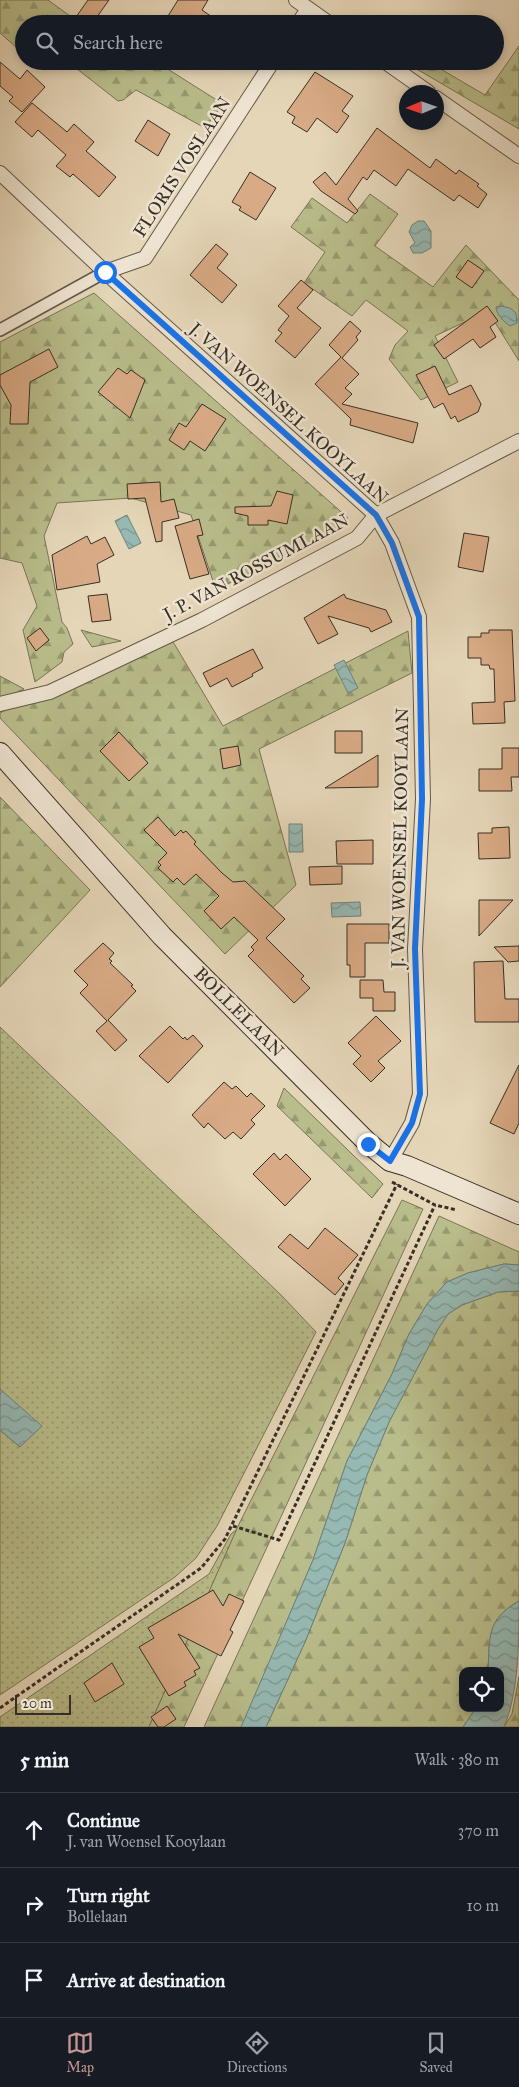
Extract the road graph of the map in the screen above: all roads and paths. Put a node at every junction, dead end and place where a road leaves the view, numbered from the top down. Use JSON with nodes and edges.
{"nodes":[{"id":1,"x":296,"y":0,"type":"edge"},
{"id":2,"x":308,"y":8,"type":"junction"},
{"id":3,"x":304,"y":15,"type":"edge"},
{"id":4,"x":318,"y":15,"type":"edge"},
{"id":5,"x":268,"y":70,"type":"edge"},
{"id":6,"x":397,"y":70,"type":"edge"},
{"id":7,"x":418,"y":85,"type":"edge"},
{"id":8,"x":444,"y":104,"type":"edge"},
{"id":9,"x":519,"y":156,"type":"edge"},
{"id":10,"x":0,"y":173,"type":"edge"},
{"id":11,"x":105,"y":272,"type":"junction"},
{"id":12,"x":0,"y":330,"type":"edge"},
{"id":13,"x":519,"y":441,"type":"edge"},
{"id":14,"x":376,"y":515,"type":"junction"},
{"id":15,"x":0,"y":704,"type":"edge"},
{"id":16,"x":0,"y":753,"type":"edge"},
{"id":17,"x":398,"y":1164,"type":"junction"},
{"id":18,"x":436,"y":1205,"type":"dead end"},
{"id":19,"x":519,"y":1214,"type":"edge"},
{"id":20,"x":233,"y":1526,"type":"junction"},
{"id":21,"x":0,"y":1708,"type":"edge"}],
"edges":[{"from":1,"to":2,"type":"street"},
{"from":2,"to":3,"type":"street"},
{"from":2,"to":4,"type":"street"},
{"from":5,"to":11,"type":"street","name":"FLORIS VOSLAAN"},
{"from":6,"to":7,"type":"street"},
{"from":8,"to":9,"type":"street"},
{"from":10,"to":11,"type":"street","name":"J. VAN WOENSEL KOOYLAAN"},
{"from":11,"to":12,"type":"street","name":"FLORIS VOSLAAN"},
{"from":11,"to":14,"type":"street","name":"J. VAN WOENSEL KOOYLAAN"},
{"from":13,"to":14,"type":"street","name":"J. P. VAN ROSSUMLAAN"},
{"from":14,"to":15,"type":"street","name":"J. P. VAN ROSSUMLAAN"},
{"from":14,"to":17,"type":"street","name":"J. VAN WOENSEL KOOYLAAN"},
{"from":16,"to":17,"type":"main road","name":"BOLLELAAN"},
{"from":17,"to":19,"type":"main road","name":"BOLLELAAN"},
{"from":17,"to":20,"type":"path"},
{"from":18,"to":20,"type":"path"},
{"from":20,"to":21,"type":"path"}]}
